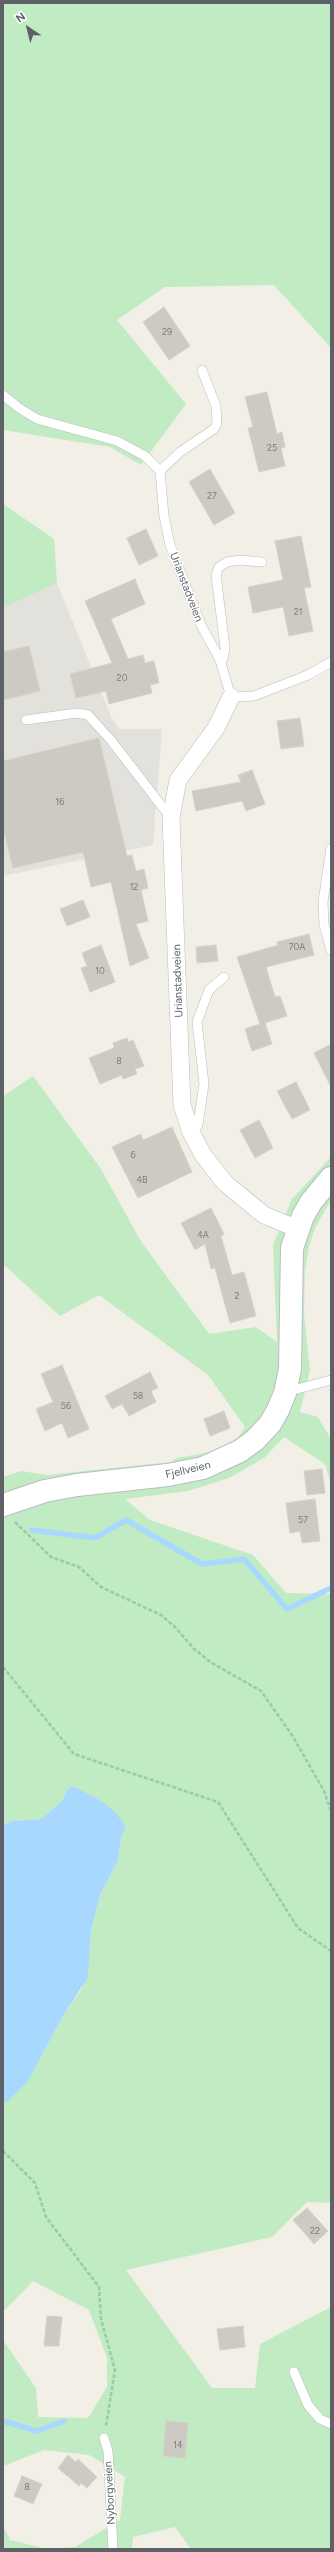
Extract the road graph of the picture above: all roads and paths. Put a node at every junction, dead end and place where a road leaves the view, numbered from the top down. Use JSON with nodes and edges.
{"nodes":[{"id":1,"x":202,"y":370,"type":"dead end"},
{"id":2,"x":3,"y":395,"type":"edge"},
{"id":3,"x":160,"y":471,"type":"junction"},
{"id":4,"x":262,"y":562,"type":"dead end"},
{"id":5,"x":220,"y":660,"type":"junction"},
{"id":6,"x":331,"y":662,"type":"edge"},
{"id":7,"x":231,"y":697,"type":"junction"},
{"id":8,"x":26,"y":720,"type":"dead end"},
{"id":9,"x":171,"y":818,"type":"junction"},
{"id":10,"x":331,"y":848,"type":"edge"},
{"id":11,"x":331,"y":950,"type":"edge"},
{"id":12,"x":224,"y":977,"type":"dead end"},
{"id":13,"x":191,"y":1132,"type":"junction"},
{"id":14,"x":331,"y":1178,"type":"edge"},
{"id":15,"x":298,"y":1229,"type":"junction"},
{"id":16,"x":331,"y":1380,"type":"edge"},
{"id":17,"x":285,"y":1393,"type":"junction"},
{"id":18,"x":8,"y":1512,"type":"edge"},
{"id":19,"x":3,"y":1667,"type":"edge"},
{"id":20,"x":331,"y":1811,"type":"edge"},
{"id":21,"x":331,"y":1951,"type":"edge"},
{"id":22,"x":3,"y":2151,"type":"edge"},
{"id":23,"x":294,"y":2372,"type":"dead end"},
{"id":24,"x":331,"y":2424,"type":"edge"},
{"id":25,"x":104,"y":2438,"type":"joint"},
{"id":26,"x":113,"y":2549,"type":"edge"}],
"edges":[{"from":1,"to":3,"type":"lane"},
{"from":2,"to":3,"type":"lane"},
{"from":3,"to":5,"type":"lane","name":"Urianstadveien"},
{"from":4,"to":5,"type":"lane"},
{"from":5,"to":7,"type":"lane","name":"Urianstadveien"},
{"from":6,"to":7,"type":"lane"},
{"from":7,"to":9,"type":"street","name":"Urianstadveien"},
{"from":8,"to":9,"type":"lane"},
{"from":9,"to":13,"type":"street","name":"Urianstadveien"},
{"from":10,"to":11,"type":"lane"},
{"from":12,"to":13,"type":"lane"},
{"from":13,"to":15,"type":"street","name":"Urianstadveien"},
{"from":14,"to":15,"type":"main road","name":"Fjellveien"},
{"from":15,"to":17,"type":"main road","name":"Fjellveien"},
{"from":16,"to":17,"type":"lane"},
{"from":17,"to":18,"type":"main road","name":"Fjellveien"},
{"from":18,"to":20,"type":"path"},
{"from":19,"to":21,"type":"path"},
{"from":22,"to":25,"type":"path"},
{"from":23,"to":24,"type":"lane"},
{"from":25,"to":26,"type":"lane","name":"Nyborgveien"}]}
